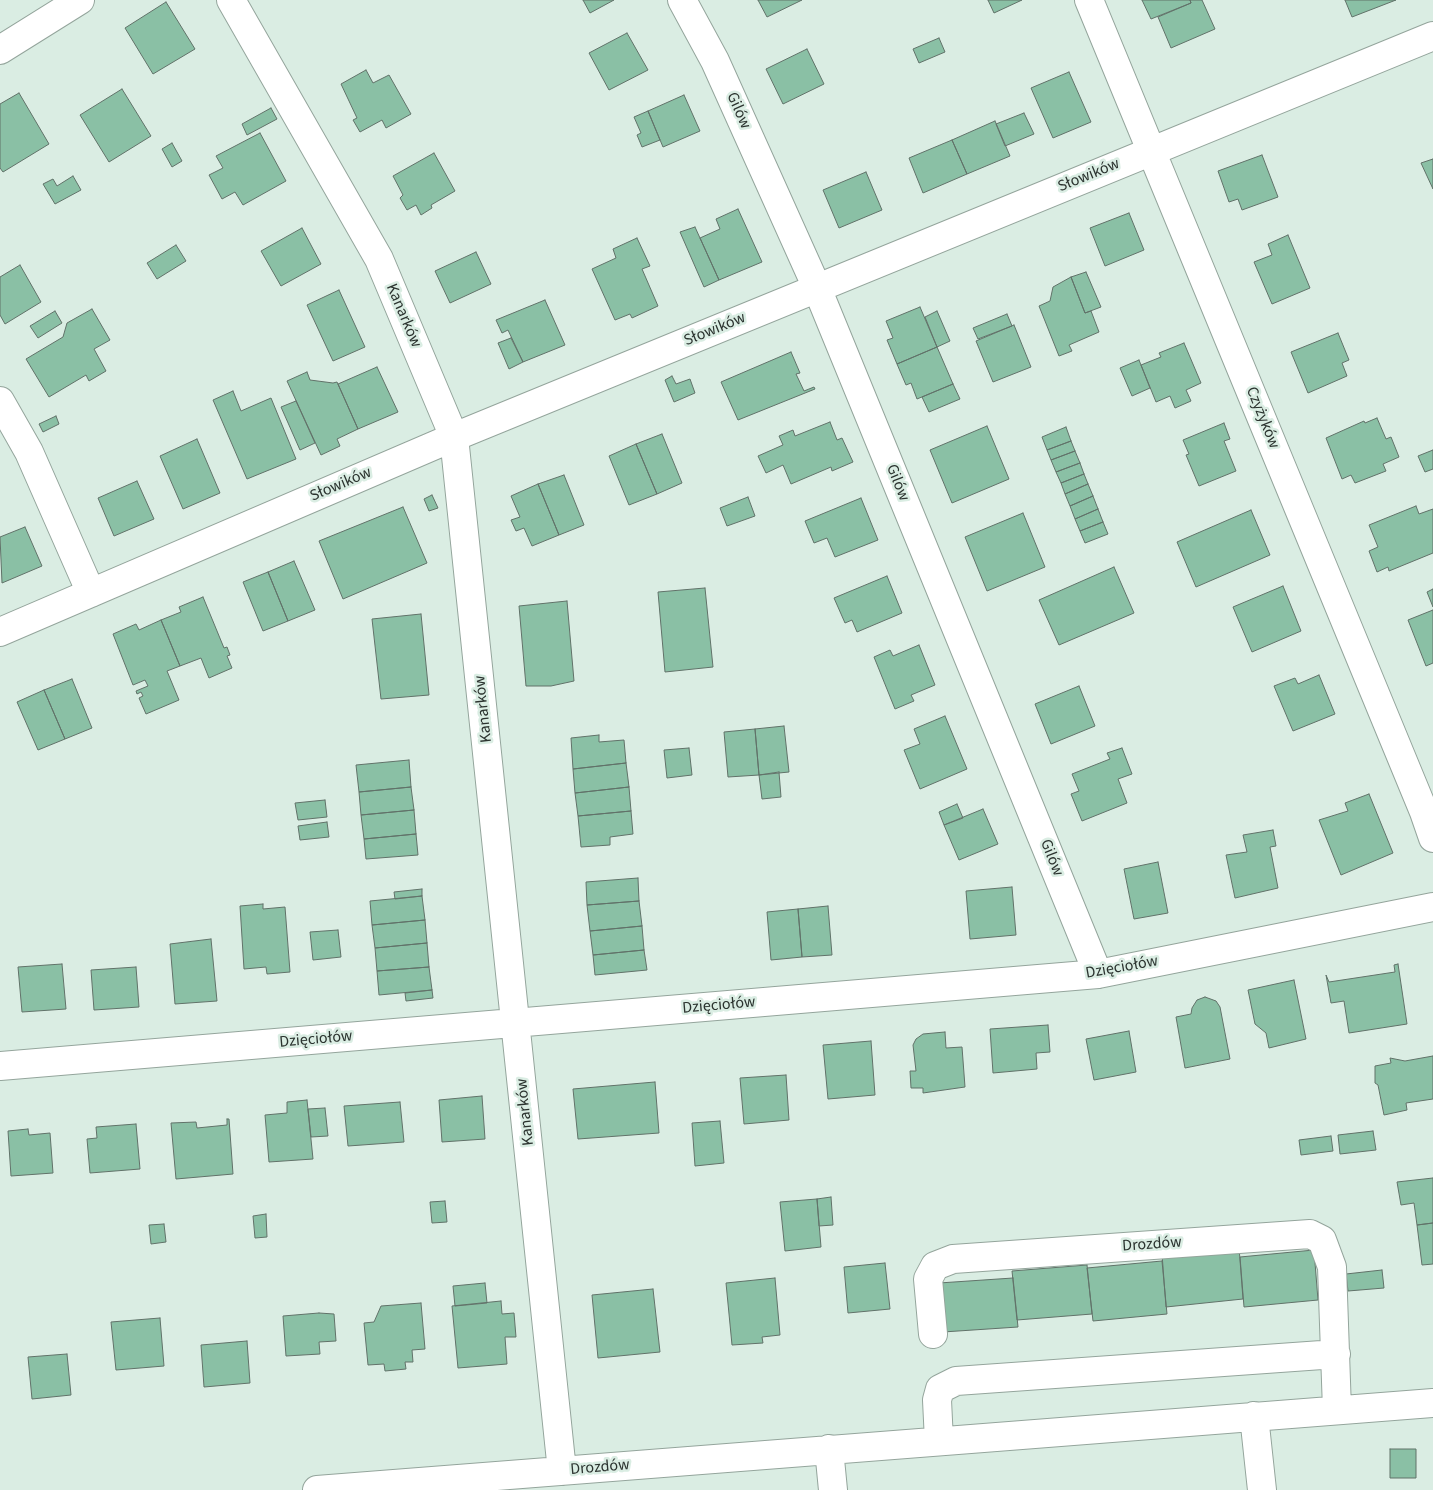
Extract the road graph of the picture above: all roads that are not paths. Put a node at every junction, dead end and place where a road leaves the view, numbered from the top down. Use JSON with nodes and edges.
{"nodes":[{"id":1,"x":80,"y":0,"type":"edge"},
{"id":2,"x":231,"y":0,"type":"edge"},
{"id":3,"x":682,"y":0,"type":"edge"},
{"id":4,"x":1089,"y":0,"type":"edge"},
{"id":5,"x":1433,"y":36,"type":"edge"},
{"id":6,"x":0,"y":50,"type":"edge"},
{"id":7,"x":1152,"y":150,"type":"junction"},
{"id":8,"x":818,"y":288,"type":"junction"},
{"id":9,"x":0,"y":401,"type":"edge"},
{"id":10,"x":454,"y":437,"type":"junction"},
{"id":11,"x":91,"y":593,"type":"junction"},
{"id":12,"x":0,"y":632,"type":"edge"},
{"id":13,"x":1433,"y":838,"type":"edge"},
{"id":14,"x":1433,"y":907,"type":"edge"},
{"id":15,"x":1098,"y":974,"type":"junction"},
{"id":16,"x":517,"y":1023,"type":"junction"},
{"id":17,"x":0,"y":1066,"type":"edge"},
{"id":18,"x":933,"y":1334,"type":"dead end"},
{"id":19,"x":1336,"y":1354,"type":"junction"},
{"id":20,"x":1433,"y":1403,"type":"edge"},
{"id":21,"x":1337,"y":1410,"type":"junction"},
{"id":22,"x":1254,"y":1416,"type":"junction"},
{"id":23,"x":939,"y":1441,"type":"junction"},
{"id":24,"x":829,"y":1450,"type":"junction"},
{"id":25,"x":562,"y":1471,"type":"junction"},
{"id":26,"x":371,"y":1488,"type":"edge"},
{"id":27,"x":318,"y":1490,"type":"edge"},
{"id":28,"x":833,"y":1490,"type":"edge"},
{"id":29,"x":1262,"y":1490,"type":"edge"}],
"edges":[{"from":1,"to":6,"type":"street"},
{"from":2,"to":10,"type":"street","name":"Kanarków"},
{"from":3,"to":8,"type":"street","name":"Gilów"},
{"from":4,"to":7,"type":"street","name":"Czyżyków"},
{"from":5,"to":7,"type":"street","name":"Słowików"},
{"from":7,"to":8,"type":"street","name":"Słowików"},
{"from":7,"to":13,"type":"street","name":"Czyżyków"},
{"from":8,"to":10,"type":"street","name":"Słowików"},
{"from":8,"to":15,"type":"street","name":"Gilów"},
{"from":9,"to":11,"type":"street"},
{"from":10,"to":11,"type":"street","name":"Słowików"},
{"from":10,"to":16,"type":"street","name":"Kanarków"},
{"from":11,"to":12,"type":"street","name":"Słowików"},
{"from":14,"to":15,"type":"street","name":"Dzięciołów"},
{"from":15,"to":16,"type":"street","name":"Dzięciołów"},
{"from":16,"to":17,"type":"street","name":"Dzięciołów"},
{"from":16,"to":25,"type":"street","name":"Kanarków"},
{"from":18,"to":19,"type":"street","name":"Drozdów"},
{"from":19,"to":21,"type":"street","name":"Drozdów"},
{"from":19,"to":23,"type":"street"},
{"from":20,"to":21,"type":"street","name":"Drozdów"},
{"from":21,"to":22,"type":"street","name":"Drozdów"},
{"from":22,"to":23,"type":"street","name":"Drozdów"},
{"from":22,"to":29,"type":"street"},
{"from":23,"to":24,"type":"street","name":"Drozdów"},
{"from":24,"to":25,"type":"street","name":"Drozdów"},
{"from":24,"to":28,"type":"street"},
{"from":25,"to":26,"type":"street","name":"Drozdów"},
{"from":26,"to":27,"type":"street","name":"Drozdów"}]}
